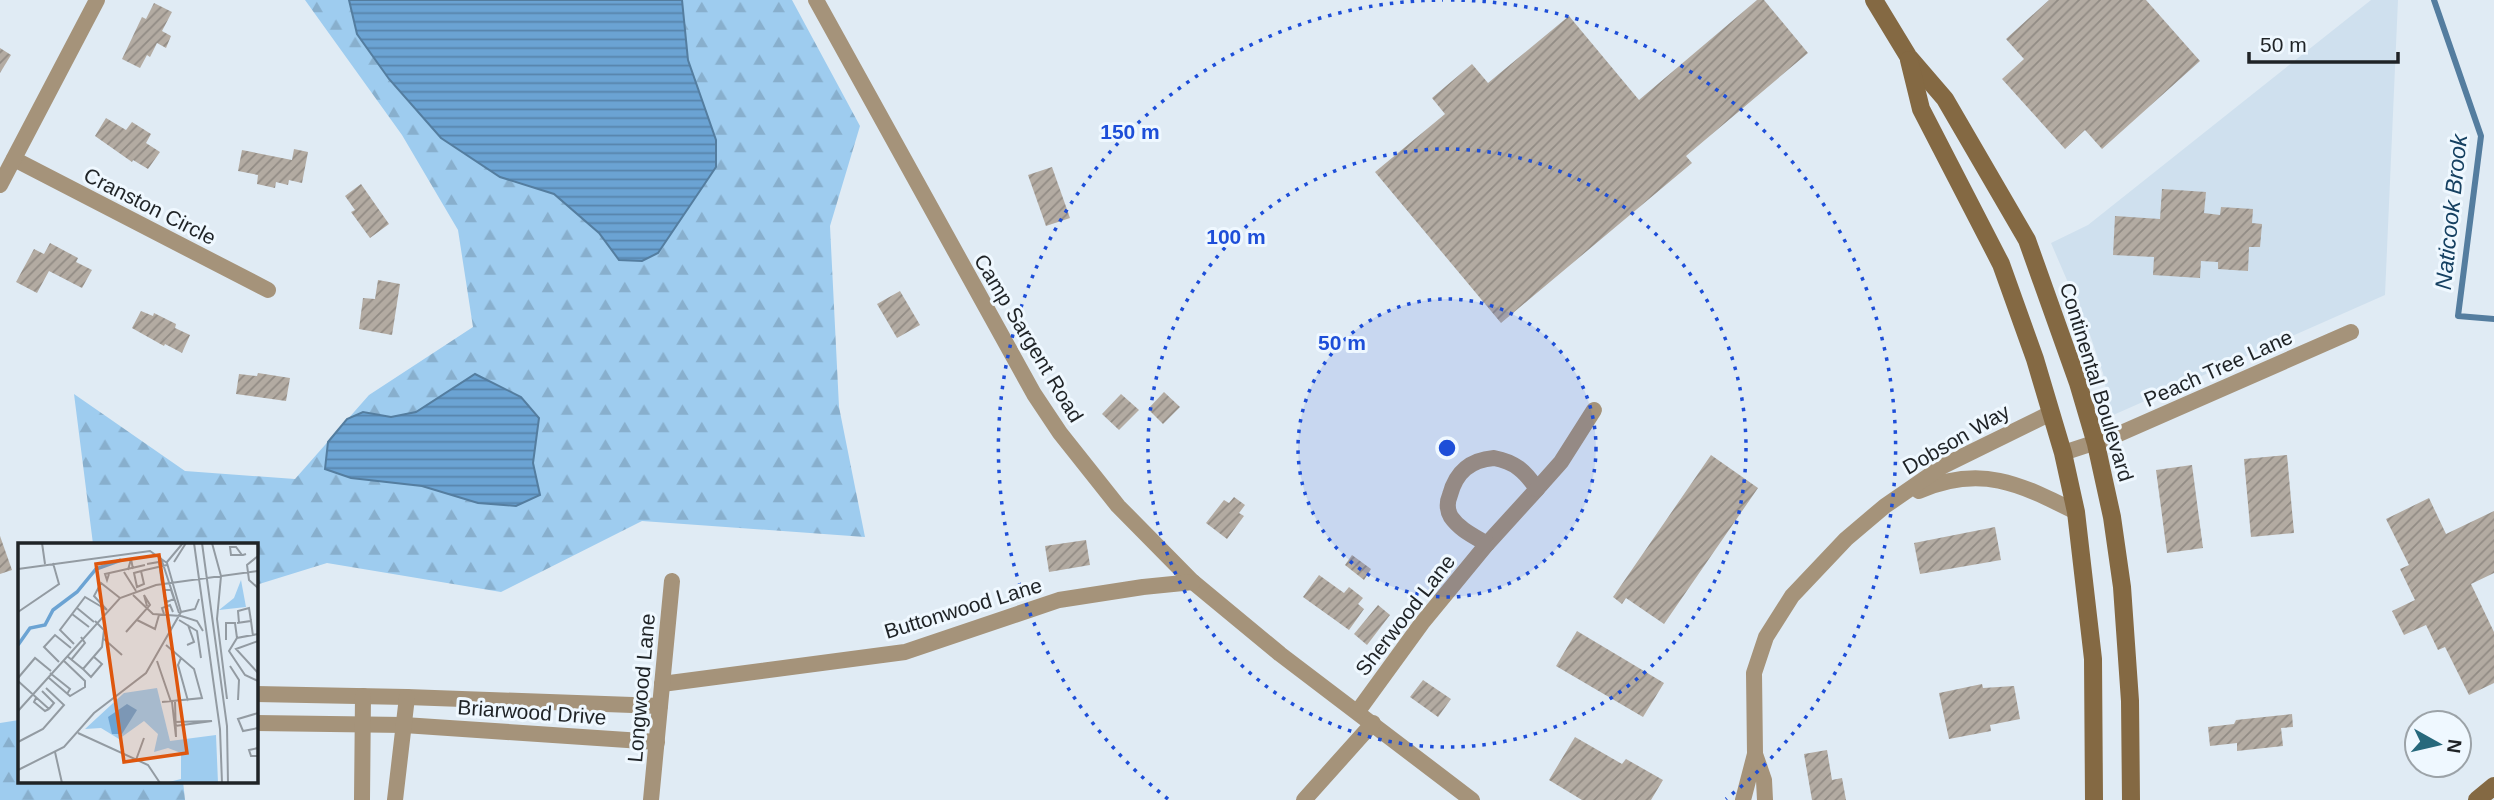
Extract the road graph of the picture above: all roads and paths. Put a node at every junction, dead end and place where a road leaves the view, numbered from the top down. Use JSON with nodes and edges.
{"nodes":[{"id":1,"x":97,"y":0,"type":"edge"},
{"id":2,"x":816,"y":0,"type":"edge"},
{"id":3,"x":1874,"y":0,"type":"edge"},
{"id":4,"x":1908,"y":56,"type":"junction"},
{"id":5,"x":14,"y":159,"type":"junction"},
{"id":6,"x":0,"y":185,"type":"edge"},
{"id":7,"x":268,"y":290,"type":"dead end"},
{"id":8,"x":2351,"y":332,"type":"dead end"},
{"id":9,"x":1594,"y":410,"type":"dead end"},
{"id":10,"x":2051,"y":412,"type":"junction"},
{"id":11,"x":2096,"y":444,"type":"junction"},
{"id":12,"x":2063,"y":453,"type":"junction"},
{"id":13,"x":1537,"y":489,"type":"junction"},
{"id":14,"x":1885,"y":506,"type":"junction"},
{"id":15,"x":2076,"y":512,"type":"junction"},
{"id":16,"x":1487,"y":544,"type":"junction"},
{"id":17,"x":672,"y":581,"type":"dead end"},
{"id":18,"x":1194,"y":582,"type":"junction"},
{"id":19,"x":662,"y":684,"type":"junction"},
{"id":20,"x":257,"y":694,"type":"edge"},
{"id":21,"x":363,"y":696,"type":"junction"},
{"id":22,"x":407,"y":697,"type":"junction"},
{"id":23,"x":660,"y":706,"type":"junction"},
{"id":24,"x":1358,"y":711,"type":"junction"},
{"id":25,"x":257,"y":723,"type":"edge"},
{"id":26,"x":1373,"y":723,"type":"junction"},
{"id":27,"x":363,"y":724,"type":"junction"},
{"id":28,"x":404,"y":725,"type":"junction"},
{"id":29,"x":657,"y":742,"type":"junction"},
{"id":30,"x":1755,"y":754,"type":"junction"},
{"id":31,"x":2494,"y":786,"type":"edge"},
{"id":32,"x":362,"y":800,"type":"edge"},
{"id":33,"x":395,"y":800,"type":"edge"},
{"id":34,"x":652,"y":800,"type":"edge"},
{"id":35,"x":1304,"y":800,"type":"edge"},
{"id":36,"x":1472,"y":800,"type":"edge"},
{"id":37,"x":1743,"y":800,"type":"edge"},
{"id":38,"x":1765,"y":800,"type":"edge"},
{"id":39,"x":2094,"y":800,"type":"edge"},
{"id":40,"x":2131,"y":800,"type":"edge"},
{"id":41,"x":2477,"y":800,"type":"edge"}],
"edges":[{"from":1,"to":5,"type":"street"},
{"from":2,"to":18,"type":"street","name":"Camp Sargent Road"},
{"from":3,"to":4,"type":"main road","name":"Continental Boulevard"},
{"from":4,"to":10,"type":"main road","name":"Continental Boulevard"},
{"from":4,"to":11,"type":"main road","name":"Continental Boulevard"},
{"from":5,"to":6,"type":"street"},
{"from":5,"to":7,"type":"street","name":"Cranston Circle"},
{"from":8,"to":11,"type":"street","name":"Peach Tree Lane"},
{"from":9,"to":13,"type":"street","name":"Sherwood Lane"},
{"from":10,"to":12,"type":"main road","name":"Continental Boulevard"},
{"from":10,"to":14,"type":"street","name":"Dobson Way"},
{"from":11,"to":12,"type":"street","name":"Peach Tree Lane"},
{"from":11,"to":40,"type":"main road","name":"Continental Boulevard"},
{"from":12,"to":15,"type":"main road","name":"Continental Boulevard"},
{"from":13,"to":16,"type":"street","name":"Sherwood Lane"},
{"from":13,"to":16,"type":"street","name":"Sherwood Lane"},
{"from":14,"to":15,"type":"street","name":"Dobson Way"},
{"from":14,"to":30,"type":"street","name":"Dobson Way"},
{"from":15,"to":39,"type":"main road","name":"Continental Boulevard"},
{"from":16,"to":24,"type":"street","name":"Sherwood Lane"},
{"from":17,"to":19,"type":"street","name":"Longwood Lane"},
{"from":18,"to":19,"type":"street","name":"Buttonwood Lane"},
{"from":18,"to":24,"type":"street","name":"Camp Sargent Road"},
{"from":19,"to":23,"type":"street","name":"Longwood Lane"},
{"from":20,"to":21,"type":"street","name":"Briarwood Drive"},
{"from":21,"to":22,"type":"street","name":"Briarwood Drive"},
{"from":21,"to":27,"type":"street"},
{"from":22,"to":23,"type":"street","name":"Briarwood Drive"},
{"from":22,"to":28,"type":"street"},
{"from":23,"to":29,"type":"street","name":"Longwood Lane"},
{"from":24,"to":26,"type":"street","name":"Camp Sargent Road"},
{"from":25,"to":27,"type":"street","name":"Briarwood Drive"},
{"from":26,"to":35,"type":"street"},
{"from":26,"to":36,"type":"street","name":"Camp Sargent Road"},
{"from":27,"to":28,"type":"street","name":"Briarwood Drive"},
{"from":27,"to":32,"type":"street"},
{"from":28,"to":29,"type":"street","name":"Briarwood Drive"},
{"from":28,"to":33,"type":"street"},
{"from":29,"to":34,"type":"street","name":"Longwood Lane"},
{"from":30,"to":37,"type":"street","name":"Dobson Way"},
{"from":30,"to":38,"type":"street","name":"Dobson Way"},
{"from":31,"to":41,"type":"main road"}]}
